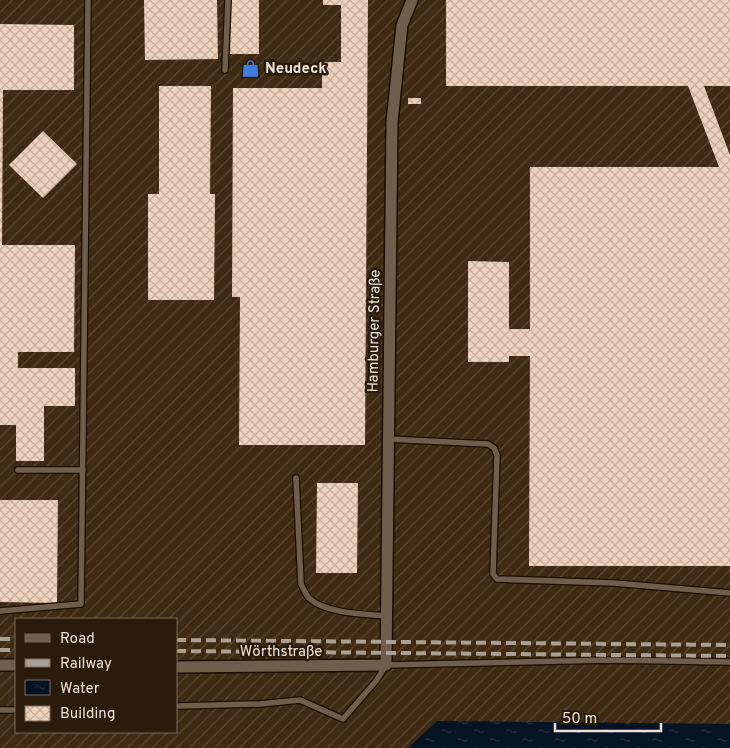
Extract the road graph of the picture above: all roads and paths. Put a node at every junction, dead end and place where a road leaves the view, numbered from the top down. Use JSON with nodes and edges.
{"nodes":[{"id":1,"x":88,"y":0,"type":"edge"},
{"id":2,"x":228,"y":0,"type":"edge"},
{"id":3,"x":412,"y":0,"type":"edge"},
{"id":4,"x":226,"y":70,"type":"dead end"},
{"id":5,"x":388,"y":439,"type":"junction"},
{"id":6,"x":18,"y":470,"type":"dead end"},
{"id":7,"x":83,"y":470,"type":"junction"},
{"id":8,"x":296,"y":478,"type":"dead end"},
{"id":9,"x":730,"y":593,"type":"edge"},
{"id":10,"x":0,"y":611,"type":"edge"},
{"id":11,"x":388,"y":616,"type":"junction"},
{"id":12,"x":730,"y":662,"type":"edge"},
{"id":13,"x":0,"y":665,"type":"edge"},
{"id":14,"x":15,"y":665,"type":"edge"},
{"id":15,"x":386,"y":665,"type":"junction"},
{"id":16,"x":178,"y":667,"type":"edge"},
{"id":17,"x":178,"y":706,"type":"edge"},
{"id":18,"x":0,"y":710,"type":"edge"},
{"id":19,"x":15,"y":710,"type":"edge"}],
"edges":[{"from":1,"to":7,"type":"lane"},
{"from":2,"to":4,"type":"lane"},
{"from":3,"to":5,"type":"street","name":"Hamburger Straße"},
{"from":5,"to":9,"type":"lane"},
{"from":5,"to":11,"type":"street","name":"Hamburger Straße"},
{"from":6,"to":7,"type":"lane"},
{"from":7,"to":10,"type":"lane"},
{"from":8,"to":11,"type":"lane"},
{"from":11,"to":15,"type":"street","name":"Hamburger Straße"},
{"from":12,"to":15,"type":"lane"},
{"from":13,"to":14,"type":"street"},
{"from":15,"to":16,"type":"street","name":"Wörthstraße"},
{"from":15,"to":17,"type":"lane"},
{"from":18,"to":19,"type":"lane"}]}
